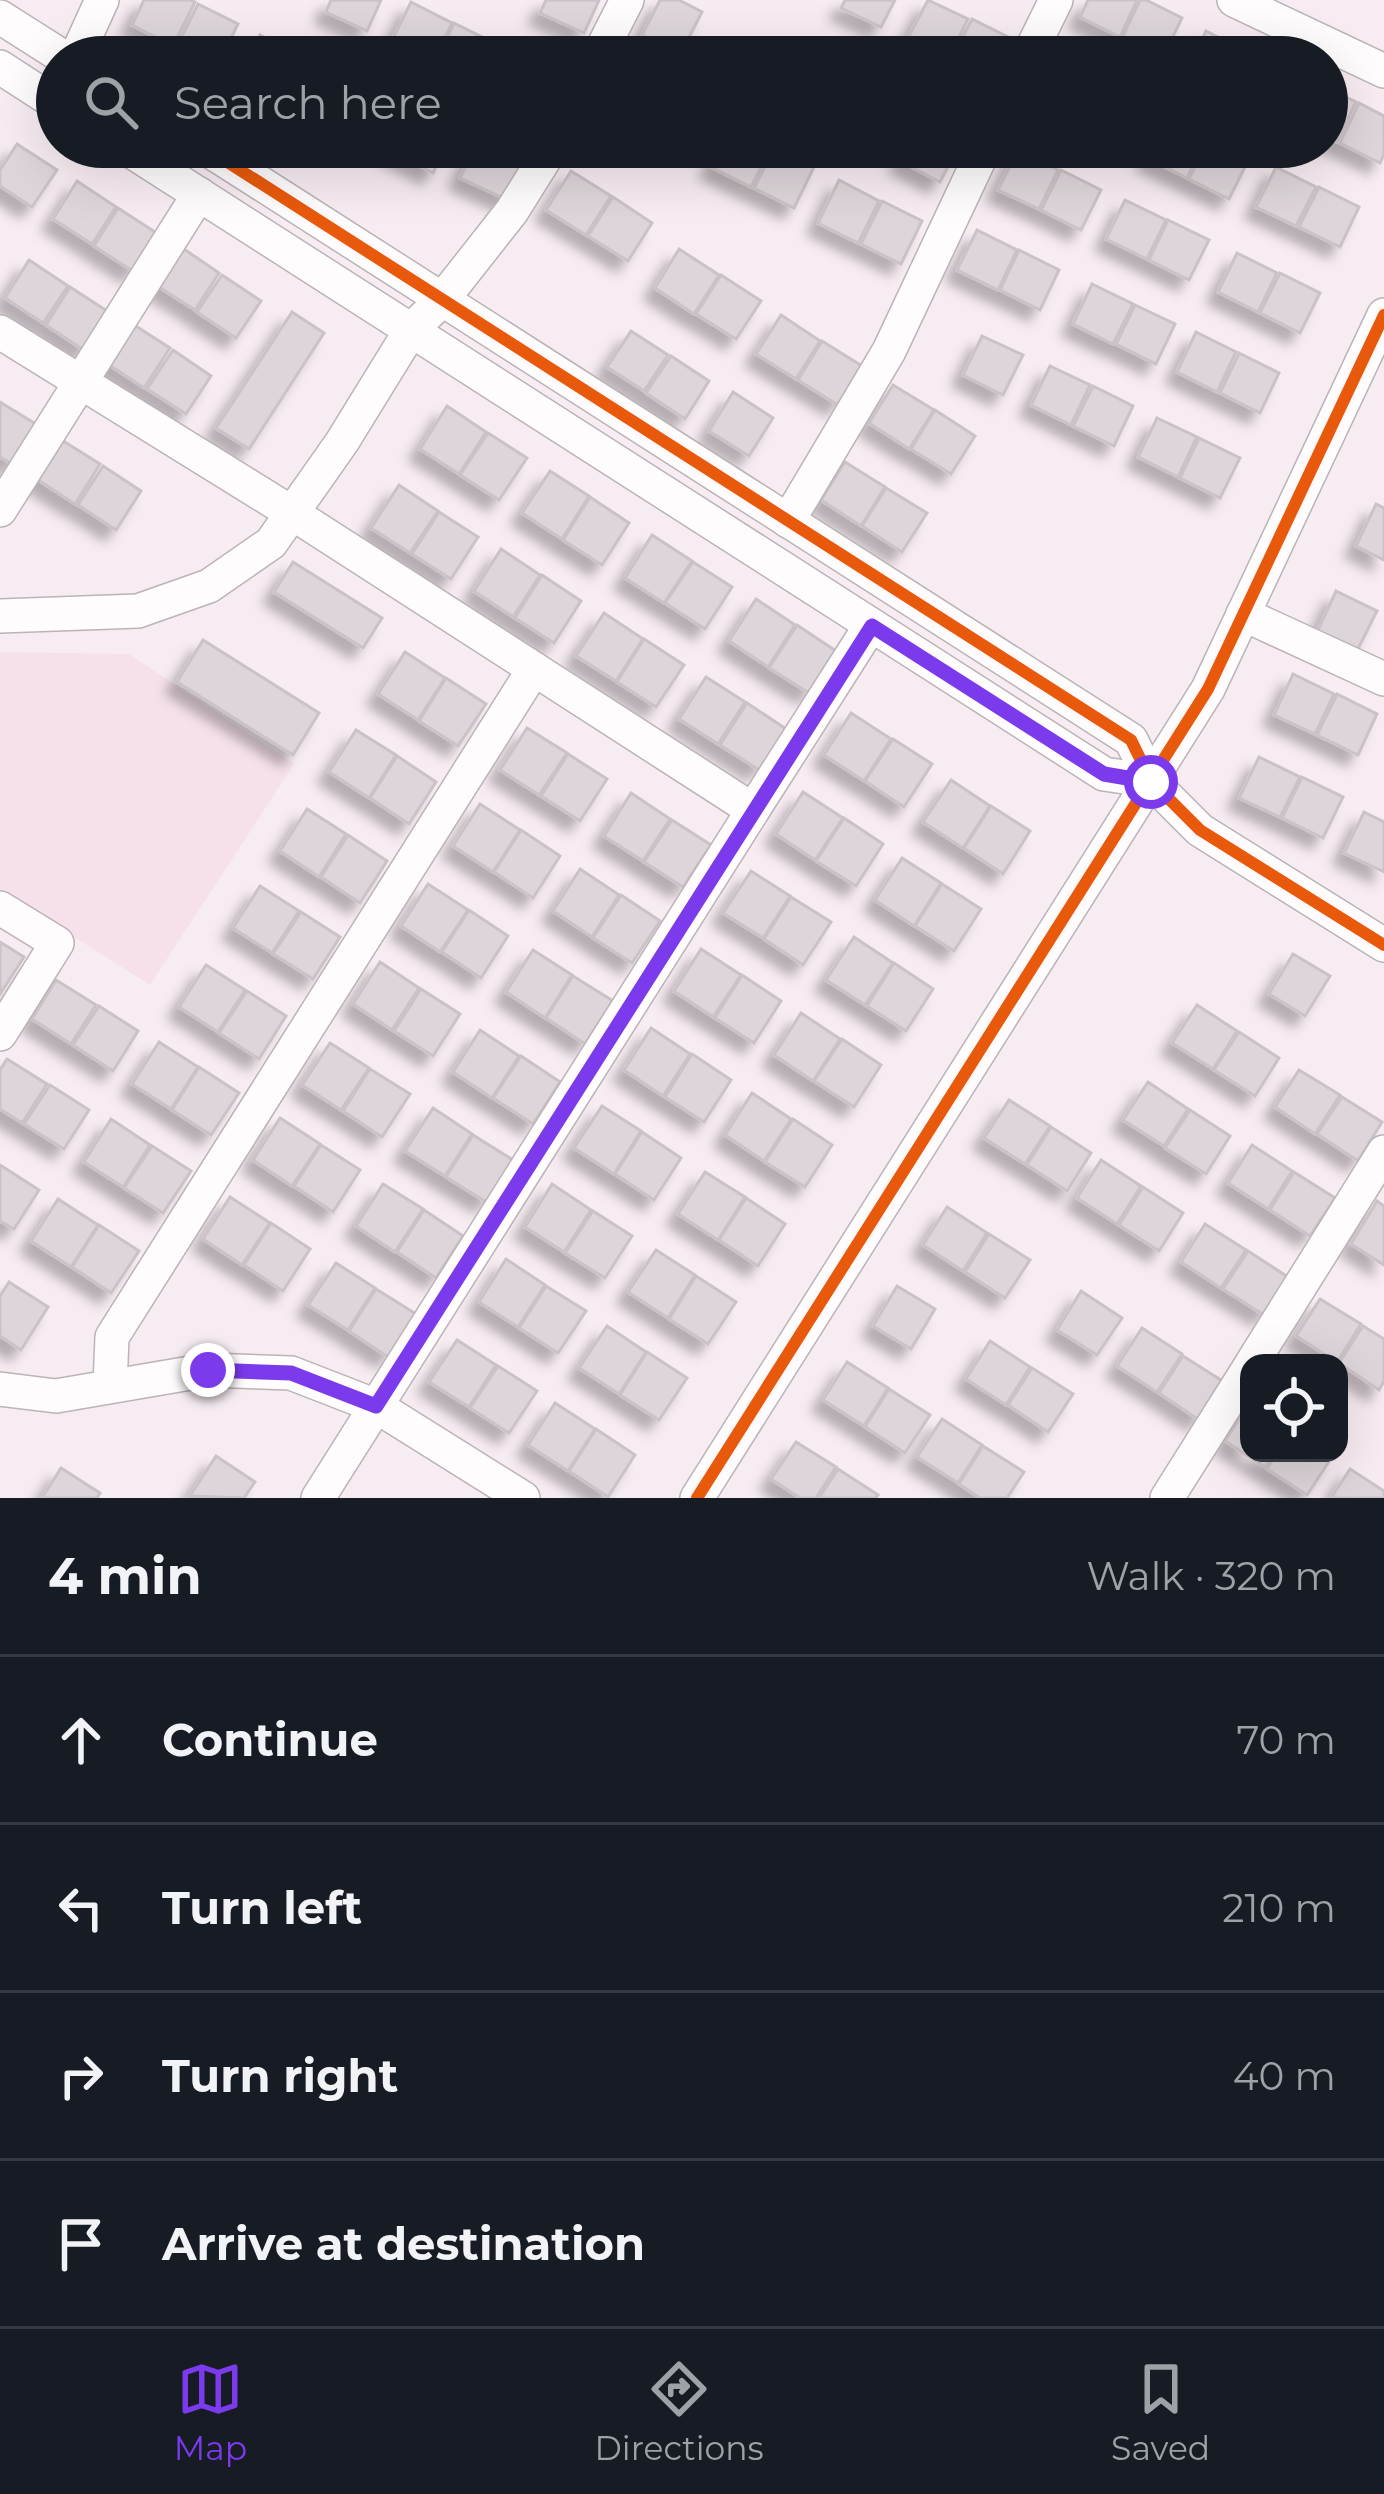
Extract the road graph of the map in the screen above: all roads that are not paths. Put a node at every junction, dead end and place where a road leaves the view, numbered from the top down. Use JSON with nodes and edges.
{"nodes":[{"id":1,"x":102,"y":0,"type":"edge"},
{"id":2,"x":627,"y":0,"type":"edge"},
{"id":3,"x":1055,"y":0,"type":"edge"},
{"id":4,"x":1234,"y":0,"type":"edge"},
{"id":5,"x":0,"y":17,"type":"edge"},
{"id":6,"x":86,"y":36,"type":"edge"},
{"id":7,"x":609,"y":36,"type":"edge"},
{"id":8,"x":1038,"y":36,"type":"edge"},
{"id":9,"x":1310,"y":36,"type":"edge"},
{"id":10,"x":36,"y":40,"type":"edge"},
{"id":11,"x":1348,"y":54,"type":"edge"},
{"id":12,"x":0,"y":67,"type":"edge"},
{"id":13,"x":1384,"y":71,"type":"edge"},
{"id":14,"x":36,"y":90,"type":"edge"},
{"id":15,"x":158,"y":168,"type":"edge"},
{"id":16,"x":237,"y":168,"type":"edge"},
{"id":17,"x":539,"y":168,"type":"edge"},
{"id":18,"x":975,"y":168,"type":"edge"},
{"id":19,"x":199,"y":194,"type":"junction"},
{"id":20,"x":442,"y":300,"type":"junction"},
{"id":21,"x":1384,"y":315,"type":"edge"},
{"id":22,"x":411,"y":331,"type":"junction"},
{"id":23,"x":0,"y":332,"type":"edge"},
{"id":24,"x":80,"y":382,"type":"junction"},
{"id":25,"x":0,"y":510,"type":"edge"},
{"id":26,"x":292,"y":514,"type":"junction"},
{"id":27,"x":788,"y":520,"type":"junction"},
{"id":28,"x":1244,"y":614,"type":"junction"},
{"id":29,"x":0,"y":616,"type":"edge"},
{"id":30,"x":872,"y":626,"type":"junction"},
{"id":31,"x":534,"y":669,"type":"junction"},
{"id":32,"x":1384,"y":679,"type":"edge"},
{"id":33,"x":1151,"y":782,"type":"junction"},
{"id":34,"x":754,"y":810,"type":"junction"},
{"id":35,"x":0,"y":908,"type":"edge"},
{"id":36,"x":1384,"y":945,"type":"edge"},
{"id":37,"x":0,"y":1034,"type":"edge"},
{"id":38,"x":1384,"y":1152,"type":"edge"},
{"id":39,"x":1257,"y":1354,"type":"edge"},
{"id":40,"x":1240,"y":1381,"type":"edge"},
{"id":41,"x":110,"y":1386,"type":"junction"},
{"id":42,"x":0,"y":1389,"type":"edge"},
{"id":43,"x":376,"y":1406,"type":"junction"},
{"id":44,"x":318,"y":1498,"type":"edge"},
{"id":45,"x":523,"y":1498,"type":"edge"},
{"id":46,"x":697,"y":1498,"type":"edge"},
{"id":47,"x":1168,"y":1498,"type":"edge"}],
"edges":[{"from":1,"to":6,"type":"street"},
{"from":2,"to":7,"type":"street"},
{"from":3,"to":8,"type":"street"},
{"from":4,"to":9,"type":"street"},
{"from":5,"to":10,"type":"street"},
{"from":11,"to":13,"type":"street"},
{"from":12,"to":14,"type":"street"},
{"from":15,"to":19,"type":"street"},
{"from":16,"to":20,"type":"street"},
{"from":17,"to":20,"type":"street"},
{"from":18,"to":27,"type":"street"},
{"from":19,"to":22,"type":"street"},
{"from":19,"to":24,"type":"street"},
{"from":20,"to":22,"type":"street"},
{"from":20,"to":27,"type":"street"},
{"from":21,"to":28,"type":"street"},
{"from":22,"to":26,"type":"street"},
{"from":22,"to":30,"type":"street"},
{"from":23,"to":24,"type":"street"},
{"from":24,"to":25,"type":"street"},
{"from":24,"to":26,"type":"street"},
{"from":26,"to":29,"type":"street"},
{"from":26,"to":31,"type":"street"},
{"from":27,"to":33,"type":"street"},
{"from":28,"to":32,"type":"street"},
{"from":28,"to":33,"type":"street"},
{"from":30,"to":33,"type":"street"},
{"from":30,"to":34,"type":"street"},
{"from":31,"to":34,"type":"street"},
{"from":31,"to":41,"type":"street"},
{"from":33,"to":36,"type":"street"},
{"from":33,"to":46,"type":"street"},
{"from":34,"to":43,"type":"street"},
{"from":35,"to":37,"type":"street"},
{"from":38,"to":39,"type":"street"},
{"from":40,"to":47,"type":"street"},
{"from":41,"to":42,"type":"street"},
{"from":41,"to":43,"type":"street"},
{"from":43,"to":44,"type":"street"},
{"from":43,"to":45,"type":"street"}]}
